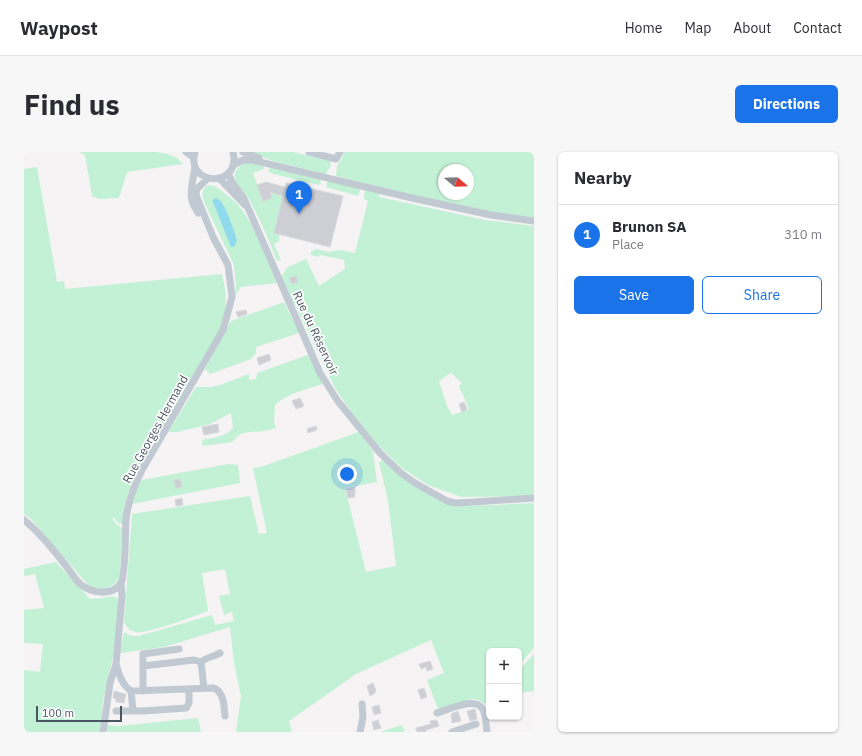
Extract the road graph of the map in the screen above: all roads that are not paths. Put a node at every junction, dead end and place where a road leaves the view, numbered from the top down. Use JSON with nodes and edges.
{"nodes":[{"id":1,"x":186,"y":152,"type":"edge"},
{"id":2,"x":233,"y":152,"type":"edge"},
{"id":3,"x":243,"y":152,"type":"edge"},
{"id":4,"x":309,"y":152,"type":"edge"},
{"id":5,"x":340,"y":152,"type":"edge"},
{"id":6,"x":194,"y":154,"type":"edge"},
{"id":7,"x":266,"y":162,"type":"junction"},
{"id":8,"x":233,"y":165,"type":"junction"},
{"id":9,"x":195,"y":167,"type":"junction"},
{"id":10,"x":228,"y":174,"type":"junction"},
{"id":11,"x":207,"y":178,"type":"junction"},
{"id":12,"x":220,"y":179,"type":"junction"},
{"id":13,"x":249,"y":210,"type":"junction"},
{"id":14,"x":534,"y":221,"type":"edge"},
{"id":15,"x":213,"y":237,"type":"junction"},
{"id":16,"x":534,"y":498,"type":"edge"},
{"id":17,"x":24,"y":520,"type":"edge"},
{"id":18,"x":121,"y":583,"type":"junction"},
{"id":19,"x":179,"y":649,"type":"dead end"},
{"id":20,"x":220,"y":653,"type":"dead end"},
{"id":21,"x":201,"y":662,"type":"junction"},
{"id":22,"x":116,"y":664,"type":"junction"},
{"id":23,"x":143,"y":666,"type":"junction"},
{"id":24,"x":204,"y":688,"type":"junction"},
{"id":25,"x":189,"y":689,"type":"junction"},
{"id":26,"x":132,"y":691,"type":"junction"},
{"id":27,"x":143,"y":691,"type":"junction"},
{"id":28,"x":362,"y":704,"type":"dead end"},
{"id":29,"x":133,"y":710,"type":"junction"},
{"id":30,"x":116,"y":711,"type":"dead end"},
{"id":31,"x":437,"y":714,"type":"dead end"},
{"id":32,"x":225,"y":716,"type":"dead end"},
{"id":33,"x":476,"y":724,"type":"dead end"},
{"id":34,"x":103,"y":732,"type":"edge"},
{"id":35,"x":360,"y":732,"type":"edge"},
{"id":36,"x":452,"y":732,"type":"edge"},
{"id":37,"x":487,"y":732,"type":"edge"}],
"edges":[{"from":1,"to":6,"type":"street"},
{"from":2,"to":8,"type":"street"},
{"from":3,"to":7,"type":"street"},
{"from":4,"to":5,"type":"street"},
{"from":6,"to":9,"type":"street","name":"Rue Georges Hermand"},
{"from":7,"to":8,"type":"street"},
{"from":7,"to":14,"type":"street"},
{"from":8,"to":10,"type":"street"},
{"from":9,"to":11,"type":"street"},
{"from":9,"to":15,"type":"street","name":"Rue Georges Hermand"},
{"from":10,"to":12,"type":"street"},
{"from":10,"to":13,"type":"street","name":"Rue du Réservoir"},
{"from":11,"to":12,"type":"street"},
{"from":11,"to":15,"type":"street","name":"Rue Georges Hermand"},
{"from":12,"to":13,"type":"street","name":"Rue du Réservoir"},
{"from":13,"to":16,"type":"street","name":"Rue du Réservoir"},
{"from":15,"to":18,"type":"street","name":"Rue Georges Hermand"},
{"from":17,"to":18,"type":"street"},
{"from":18,"to":22,"type":"street","name":"Rue Georges Hermand"},
{"from":19,"to":23,"type":"street"},
{"from":20,"to":21,"type":"street"},
{"from":21,"to":23,"type":"street"},
{"from":21,"to":24,"type":"street"},
{"from":22,"to":26,"type":"street"},
{"from":22,"to":34,"type":"street"},
{"from":23,"to":27,"type":"street"},
{"from":24,"to":25,"type":"street"},
{"from":24,"to":32,"type":"street"},
{"from":25,"to":27,"type":"street"},
{"from":25,"to":29,"type":"street"},
{"from":26,"to":27,"type":"street"},
{"from":26,"to":29,"type":"street"},
{"from":28,"to":35,"type":"street"},
{"from":29,"to":30,"type":"street"},
{"from":31,"to":37,"type":"street"},
{"from":33,"to":36,"type":"street"}]}
